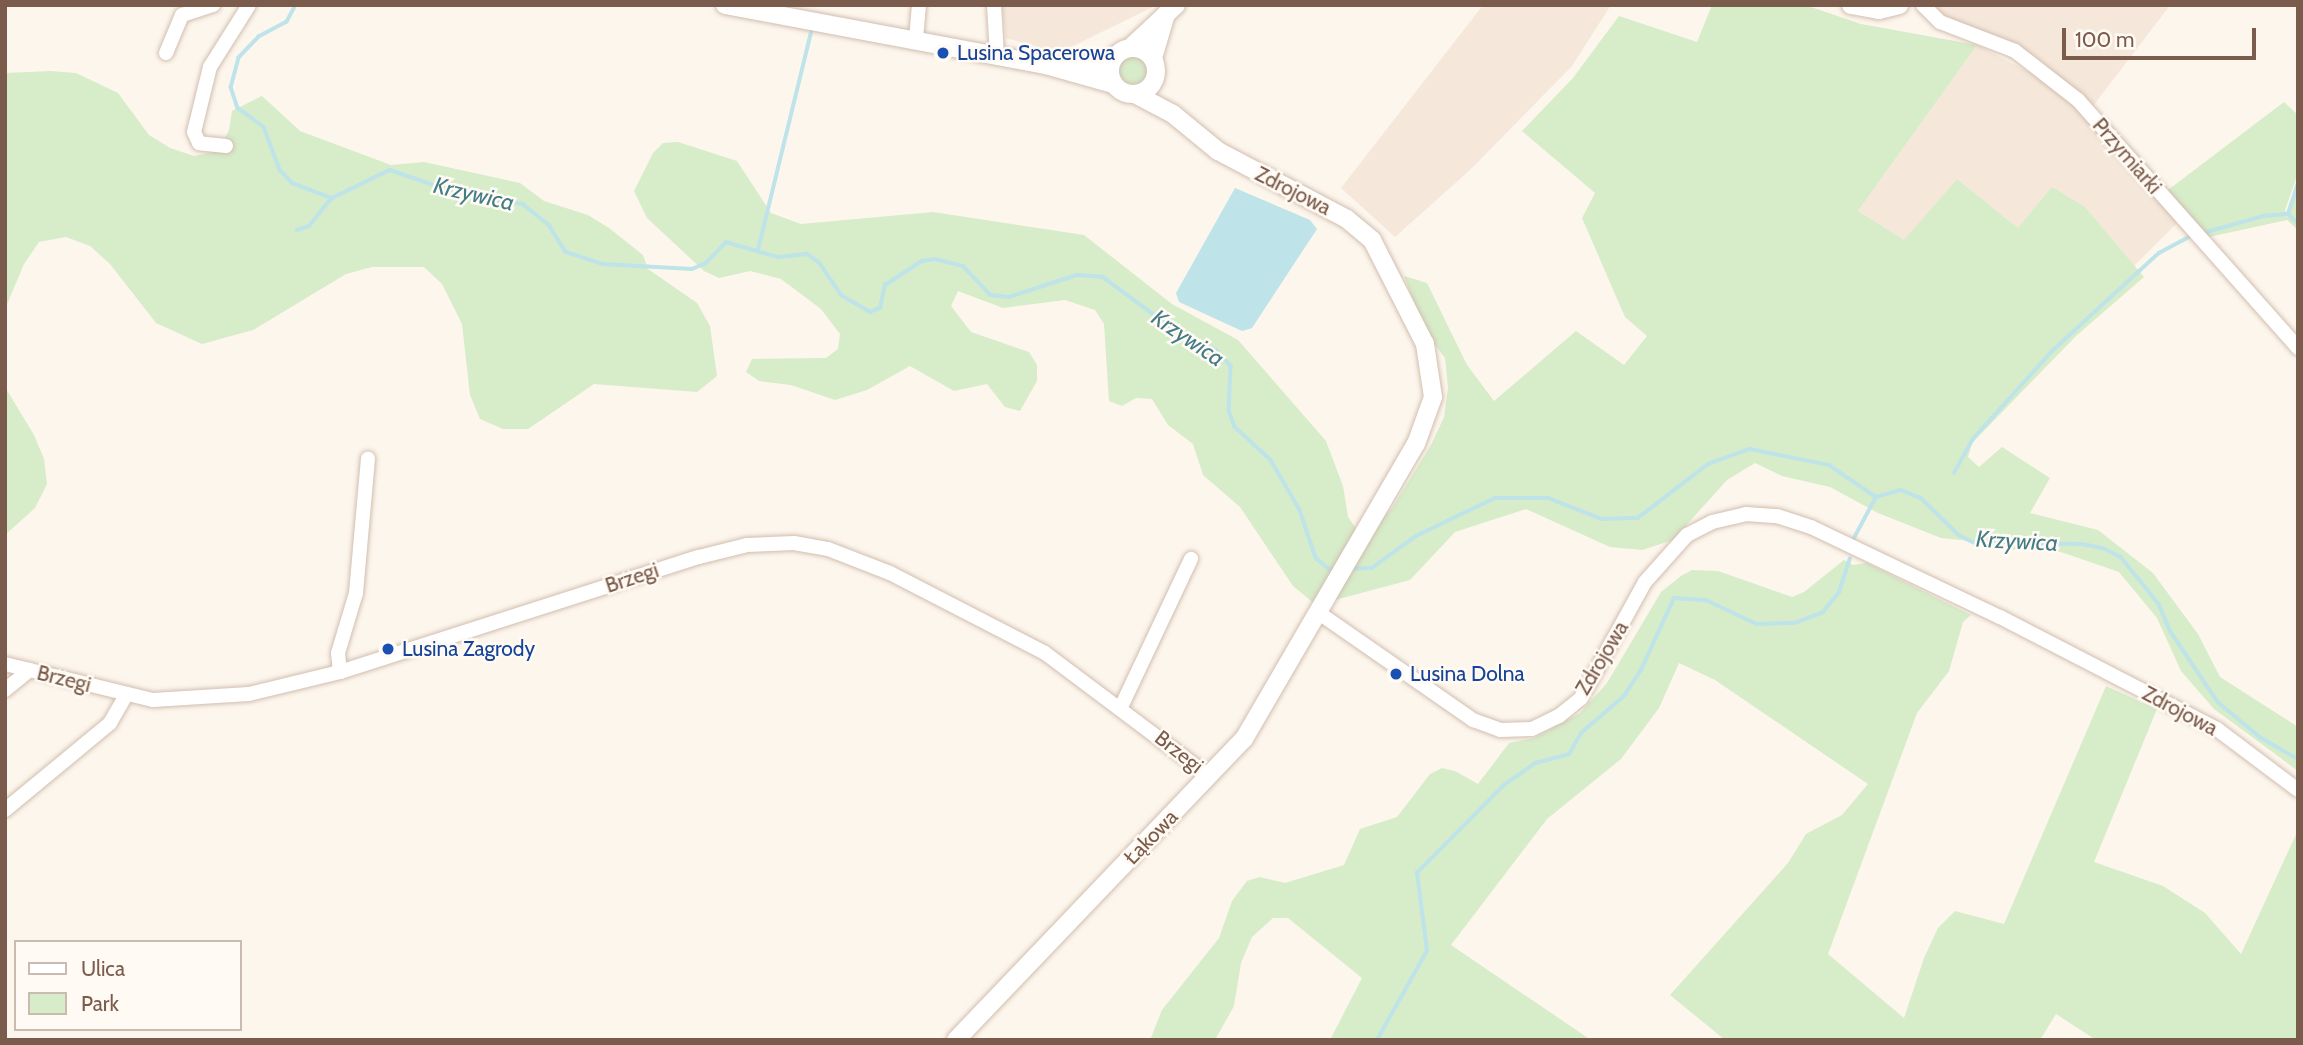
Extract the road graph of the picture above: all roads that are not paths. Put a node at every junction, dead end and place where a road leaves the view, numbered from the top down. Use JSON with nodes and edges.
{"nodes":[{"id":1,"x":213,"y":5,"type":"edge"},
{"id":2,"x":249,"y":5,"type":"edge"},
{"id":3,"x":725,"y":5,"type":"edge"},
{"id":4,"x":919,"y":5,"type":"edge"},
{"id":5,"x":994,"y":5,"type":"edge"},
{"id":6,"x":1851,"y":5,"type":"edge"},
{"id":7,"x":1899,"y":5,"type":"edge"},
{"id":8,"x":1923,"y":5,"type":"edge"},
{"id":9,"x":1171,"y":10,"type":"edge"},
{"id":10,"x":916,"y":39,"type":"junction"},
{"id":11,"x":1129,"y":48,"type":"junction"},
{"id":12,"x":166,"y":53,"type":"dead end"},
{"id":13,"x":997,"y":55,"type":"junction"},
{"id":14,"x":1153,"y":58,"type":"junction"},
{"id":15,"x":1113,"y":59,"type":"junction"},
{"id":16,"x":1069,"y":70,"type":"junction"},
{"id":17,"x":1155,"y":78,"type":"junction"},
{"id":18,"x":1113,"y":84,"type":"junction"},
{"id":19,"x":1135,"y":94,"type":"junction"},
{"id":20,"x":1174,"y":114,"type":"junction"},
{"id":21,"x":226,"y":146,"type":"dead end"},
{"id":22,"x":2298,"y":348,"type":"edge"},
{"id":23,"x":368,"y":459,"type":"dead end"},
{"id":24,"x":1191,"y":559,"type":"dead end"},
{"id":25,"x":1320,"y":613,"type":"junction"},
{"id":26,"x":5,"y":664,"type":"edge"},
{"id":27,"x":30,"y":670,"type":"junction"},
{"id":28,"x":340,"y":672,"type":"junction"},
{"id":29,"x":5,"y":690,"type":"edge"},
{"id":30,"x":126,"y":695,"type":"junction"},
{"id":31,"x":1121,"y":707,"type":"junction"},
{"id":32,"x":1210,"y":777,"type":"junction"},
{"id":33,"x":2298,"y":790,"type":"edge"},
{"id":34,"x":5,"y":810,"type":"edge"},
{"id":35,"x":956,"y":1040,"type":"edge"}],
"edges":[{"from":1,"to":12,"type":"street"},
{"from":2,"to":21,"type":"street"},
{"from":3,"to":10,"type":"street"},
{"from":4,"to":10,"type":"street"},
{"from":5,"to":13,"type":"street"},
{"from":6,"to":7,"type":"street"},
{"from":8,"to":22,"type":"street","name":"Przymiarki"},
{"from":9,"to":11,"type":"street"},
{"from":9,"to":14,"type":"street"},
{"from":10,"to":13,"type":"street"},
{"from":11,"to":14,"type":"street"},
{"from":11,"to":15,"type":"street"},
{"from":13,"to":16,"type":"street"},
{"from":14,"to":17,"type":"street"},
{"from":15,"to":16,"type":"street"},
{"from":15,"to":18,"type":"street"},
{"from":16,"to":18,"type":"street"},
{"from":17,"to":19,"type":"street"},
{"from":17,"to":20,"type":"street","name":"Zdrojowa"},
{"from":18,"to":19,"type":"street"},
{"from":19,"to":20,"type":"street","name":"Zdrojowa"},
{"from":20,"to":25,"type":"street","name":"Zdrojowa"},
{"from":23,"to":28,"type":"street"},
{"from":24,"to":31,"type":"street"},
{"from":25,"to":32,"type":"street","name":"Łąkowa"},
{"from":25,"to":33,"type":"street","name":"Zdrojowa"},
{"from":26,"to":27,"type":"street","name":"Brzegi"},
{"from":27,"to":29,"type":"street"},
{"from":27,"to":30,"type":"street","name":"Brzegi"},
{"from":28,"to":30,"type":"street","name":"Brzegi"},
{"from":28,"to":31,"type":"street","name":"Brzegi"},
{"from":30,"to":34,"type":"street"},
{"from":31,"to":32,"type":"street","name":"Brzegi"},
{"from":32,"to":35,"type":"street","name":"Łąkowa"}]}
